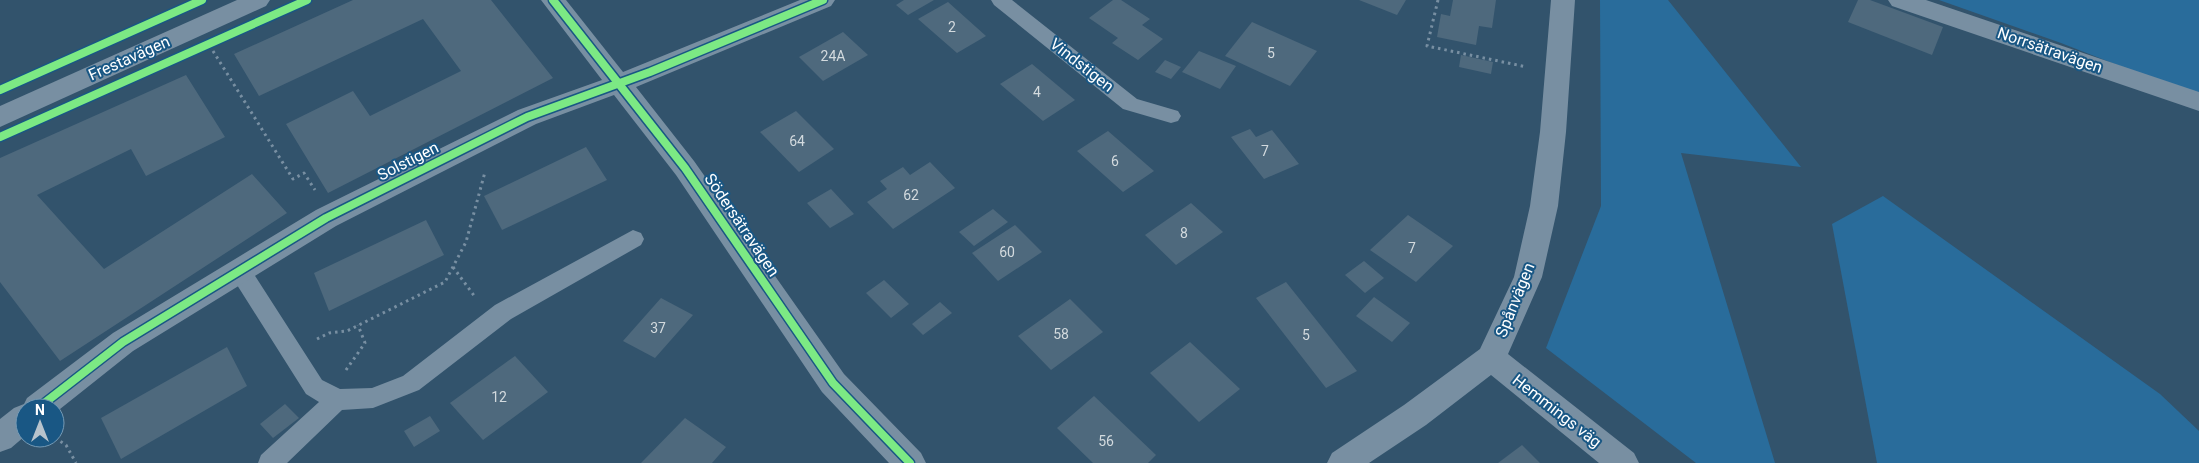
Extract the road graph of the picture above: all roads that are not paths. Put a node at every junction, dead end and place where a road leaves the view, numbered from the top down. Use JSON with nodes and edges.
{"nodes":[{"id":1,"x":258,"y":0,"type":"edge"},
{"id":2,"x":553,"y":0,"type":"edge"},
{"id":3,"x":823,"y":0,"type":"edge"},
{"id":4,"x":1000,"y":0,"type":"edge"},
{"id":5,"x":1563,"y":0,"type":"edge"},
{"id":6,"x":1900,"y":0,"type":"edge"},
{"id":7,"x":617,"y":83,"type":"junction"},
{"id":8,"x":2199,"y":102,"type":"edge"},
{"id":9,"x":1171,"y":116,"type":"dead end"},
{"id":10,"x":0,"y":117,"type":"edge"},
{"id":11,"x":633,"y":239,"type":"dead end"},
{"id":12,"x":240,"y":271,"type":"junction"},
{"id":13,"x":1491,"y":358,"type":"junction"},
{"id":14,"x":51,"y":398,"type":"edge"},
{"id":15,"x":333,"y":398,"type":"junction"},
{"id":16,"x":15,"y":426,"type":"edge"},
{"id":17,"x":0,"y":438,"type":"edge"},
{"id":18,"x":270,"y":463,"type":"edge"},
{"id":19,"x":910,"y":463,"type":"edge"},
{"id":20,"x":1343,"y":463,"type":"edge"},
{"id":21,"x":1623,"y":463,"type":"edge"}],
"edges":[{"from":1,"to":10,"type":"street","name":"Frestavägen"},
{"from":2,"to":7,"type":"street","name":"Södersätravägen"},
{"from":3,"to":7,"type":"street","name":"Solstigen"},
{"from":4,"to":9,"type":"lane","name":"Vindstigen"},
{"from":5,"to":13,"type":"street","name":"Spånvägen"},
{"from":6,"to":8,"type":"street","name":"Norrsätravägen"},
{"from":7,"to":12,"type":"street","name":"Solstigen"},
{"from":7,"to":19,"type":"street","name":"Södersätravägen"},
{"from":11,"to":15,"type":"lane"},
{"from":12,"to":14,"type":"street","name":"Solstigen"},
{"from":12,"to":15,"type":"lane"},
{"from":13,"to":20,"type":"street","name":"Spånvägen"},
{"from":13,"to":21,"type":"street","name":"Hemmings väg"},
{"from":15,"to":18,"type":"lane"},
{"from":16,"to":17,"type":"street"}]}
